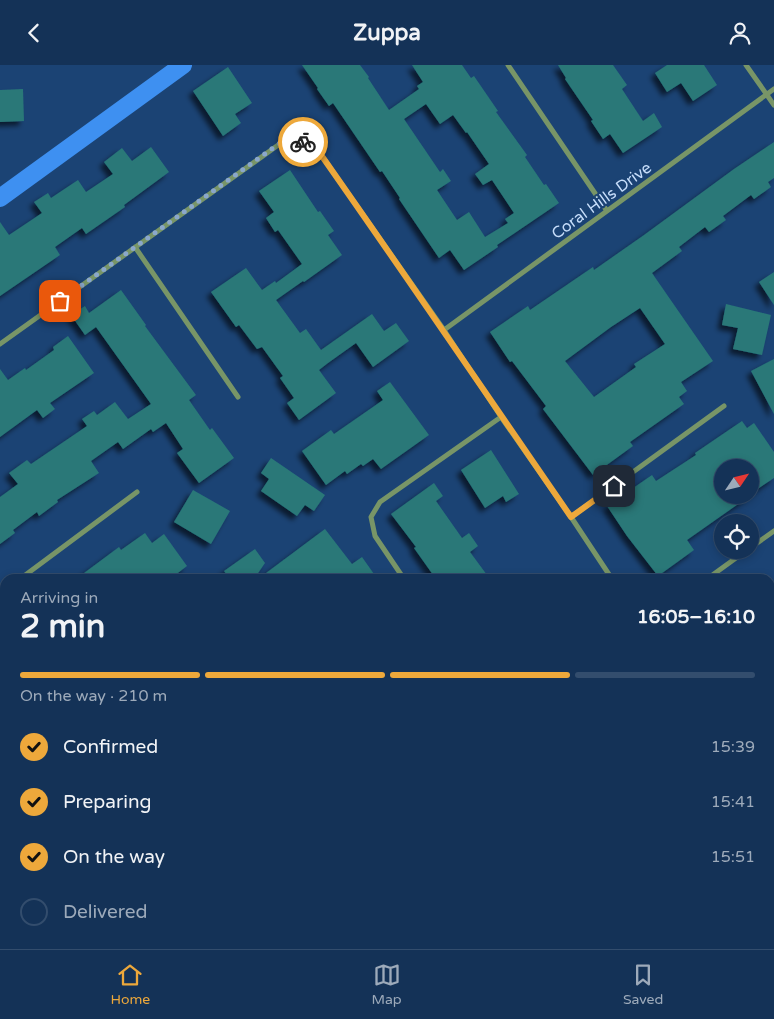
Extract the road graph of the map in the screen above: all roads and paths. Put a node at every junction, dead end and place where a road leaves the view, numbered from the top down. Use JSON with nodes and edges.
{"nodes":[{"id":1,"x":508,"y":65,"type":"edge"},
{"id":2,"x":746,"y":65,"type":"edge"},
{"id":3,"x":774,"y":89,"type":"edge"},
{"id":4,"x":766,"y":95,"type":"junction"},
{"id":5,"x":774,"y":105,"type":"edge"},
{"id":6,"x":607,"y":211,"type":"junction"},
{"id":7,"x":135,"y":247,"type":"junction"},
{"id":8,"x":444,"y":331,"type":"junction"},
{"id":9,"x":0,"y":344,"type":"edge"},
{"id":10,"x":238,"y":397,"type":"dead end"},
{"id":11,"x":724,"y":406,"type":"dead end"},
{"id":12,"x":501,"y":417,"type":"junction"},
{"id":13,"x":137,"y":492,"type":"dead end"},
{"id":14,"x":571,"y":517,"type":"junction"},
{"id":15,"x":774,"y":531,"type":"edge"},
{"id":16,"x":759,"y":541,"type":"edge"},
{"id":17,"x":734,"y":559,"type":"edge"},
{"id":18,"x":27,"y":574,"type":"edge"},
{"id":19,"x":401,"y":574,"type":"edge"},
{"id":20,"x":609,"y":574,"type":"edge"},
{"id":21,"x":714,"y":574,"type":"edge"}],
"edges":[{"from":1,"to":6,"type":"street"},
{"from":2,"to":4,"type":"street"},
{"from":3,"to":4,"type":"street","name":"Coral Hills Drive"},
{"from":4,"to":5,"type":"street"},
{"from":4,"to":6,"type":"street","name":"Coral Hills Drive"},
{"from":6,"to":8,"type":"street","name":"Coral Hills Drive"},
{"from":7,"to":8,"type":"street"},
{"from":7,"to":9,"type":"street"},
{"from":7,"to":10,"type":"street"},
{"from":8,"to":12,"type":"street"},
{"from":11,"to":14,"type":"street"},
{"from":12,"to":14,"type":"street"},
{"from":12,"to":19,"type":"street"},
{"from":13,"to":18,"type":"street"},
{"from":14,"to":20,"type":"street"},
{"from":15,"to":16,"type":"street"},
{"from":17,"to":21,"type":"street"}]}
